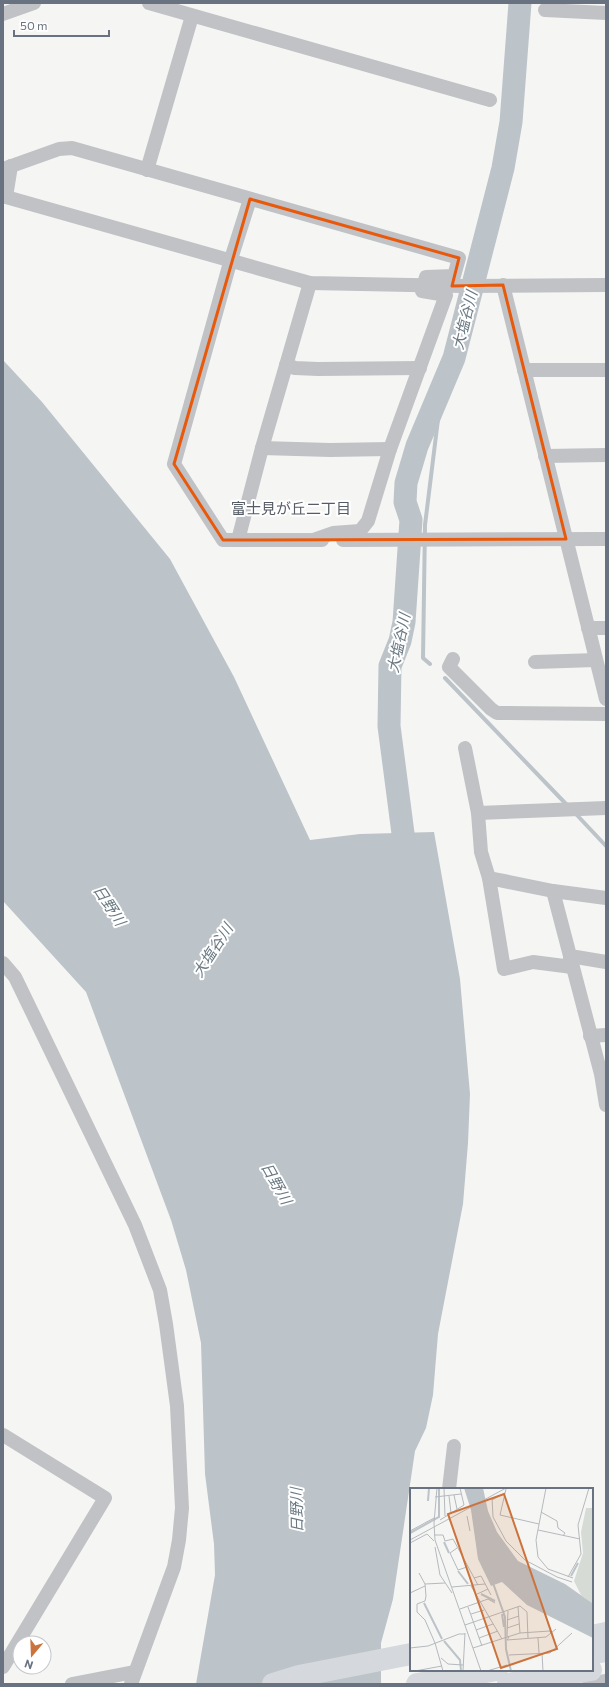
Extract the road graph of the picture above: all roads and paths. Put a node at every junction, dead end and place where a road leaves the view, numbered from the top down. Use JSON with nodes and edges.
{"nodes":[{"id":1,"x":34,"y":3,"type":"edge"},
{"id":2,"x":158,"y":4,"type":"edge"},
{"id":3,"x":545,"y":10,"type":"dead end"},
{"id":4,"x":606,"y":13,"type":"edge"},
{"id":5,"x":3,"y":14,"type":"edge"},
{"id":6,"x":192,"y":16,"type":"junction"},
{"id":7,"x":490,"y":100,"type":"dead end"},
{"id":8,"x":7,"y":167,"type":"edge"},
{"id":9,"x":147,"y":170,"type":"junction"},
{"id":10,"x":250,"y":200,"type":"junction"},
{"id":11,"x":231,"y":259,"type":"junction"},
{"id":12,"x":310,"y":283,"type":"junction"},
{"id":13,"x":424,"y":285,"type":"junction"},
{"id":14,"x":503,"y":285,"type":"junction"},
{"id":15,"x":606,"y":285,"type":"edge"},
{"id":16,"x":286,"y":365,"type":"junction"},
{"id":17,"x":420,"y":368,"type":"junction"},
{"id":18,"x":524,"y":370,"type":"junction"},
{"id":19,"x":606,"y":370,"type":"edge"},
{"id":20,"x":262,"y":448,"type":"junction"},
{"id":21,"x":390,"y":449,"type":"junction"},
{"id":22,"x":606,"y":455,"type":"edge"},
{"id":23,"x":545,"y":456,"type":"junction"},
{"id":24,"x":566,"y":539,"type":"junction"},
{"id":25,"x":606,"y":539,"type":"edge"},
{"id":26,"x":238,"y":540,"type":"junction"},
{"id":27,"x":313,"y":540,"type":"junction"},
{"id":28,"x":588,"y":628,"type":"junction"},
{"id":29,"x":606,"y":628,"type":"edge"},
{"id":30,"x":453,"y":659,"type":"dead end"},
{"id":31,"x":596,"y":660,"type":"junction"},
{"id":32,"x":536,"y":662,"type":"dead end"},
{"id":33,"x":606,"y":699,"type":"edge"},
{"id":34,"x":606,"y":714,"type":"edge"},
{"id":35,"x":465,"y":748,"type":"dead end"},
{"id":36,"x":606,"y":808,"type":"edge"},
{"id":37,"x":478,"y":813,"type":"junction"},
{"id":38,"x":489,"y":878,"type":"junction"},
{"id":39,"x":553,"y":891,"type":"junction"},
{"id":40,"x":606,"y":898,"type":"edge"},
{"id":41,"x":571,"y":962,"type":"junction"},
{"id":42,"x":606,"y":962,"type":"edge"},
{"id":43,"x":3,"y":963,"type":"edge"},
{"id":44,"x":606,"y":1035,"type":"edge"},
{"id":45,"x":590,"y":1036,"type":"junction"},
{"id":46,"x":606,"y":1100,"type":"edge"},
{"id":47,"x":3,"y":1435,"type":"edge"},
{"id":48,"x":454,"y":1446,"type":"dead end"},
{"id":49,"x":449,"y":1488,"type":"edge"},
{"id":50,"x":606,"y":1621,"type":"edge"},
{"id":51,"x":593,"y":1623,"type":"edge"},
{"id":52,"x":606,"y":1634,"type":"edge"},
{"id":53,"x":593,"y":1636,"type":"edge"},
{"id":54,"x":606,"y":1651,"type":"edge"},
{"id":55,"x":593,"y":1653,"type":"edge"},
{"id":56,"x":410,"y":1654,"type":"edge"},
{"id":57,"x":3,"y":1667,"type":"edge"},
{"id":58,"x":410,"y":1667,"type":"edge"},
{"id":59,"x":606,"y":1667,"type":"edge"},
{"id":60,"x":593,"y":1670,"type":"edge"},
{"id":61,"x":491,"y":1671,"type":"edge"},
{"id":62,"x":586,"y":1671,"type":"edge"},
{"id":63,"x":133,"y":1678,"type":"edge"},
{"id":64,"x":606,"y":1681,"type":"edge"},
{"id":65,"x":72,"y":1684,"type":"edge"},
{"id":66,"x":273,"y":1684,"type":"edge"},
{"id":67,"x":311,"y":1684,"type":"edge"},
{"id":68,"x":417,"y":1684,"type":"edge"},
{"id":69,"x":508,"y":1684,"type":"edge"},
{"id":70,"x":589,"y":1684,"type":"edge"}],
"edges":[{"from":1,"to":5,"type":"street"},
{"from":2,"to":6,"type":"street"},
{"from":3,"to":4,"type":"street"},
{"from":6,"to":7,"type":"street"},
{"from":6,"to":9,"type":"street"},
{"from":8,"to":9,"type":"street"},
{"from":8,"to":11,"type":"street"},
{"from":9,"to":10,"type":"street"},
{"from":10,"to":11,"type":"street"},
{"from":10,"to":13,"type":"street"},
{"from":11,"to":12,"type":"street"},
{"from":11,"to":26,"type":"street"},
{"from":12,"to":13,"type":"street"},
{"from":12,"to":16,"type":"street"},
{"from":13,"to":14,"type":"street"},
{"from":13,"to":17,"type":"street"},
{"from":14,"to":15,"type":"street"},
{"from":14,"to":18,"type":"street"},
{"from":16,"to":17,"type":"street"},
{"from":16,"to":20,"type":"street"},
{"from":17,"to":21,"type":"street"},
{"from":18,"to":19,"type":"street"},
{"from":18,"to":23,"type":"street"},
{"from":20,"to":21,"type":"street"},
{"from":20,"to":26,"type":"street"},
{"from":21,"to":27,"type":"street"},
{"from":22,"to":23,"type":"street"},
{"from":23,"to":24,"type":"street"},
{"from":24,"to":25,"type":"street"},
{"from":24,"to":27,"type":"street"},
{"from":24,"to":28,"type":"street"},
{"from":26,"to":27,"type":"street"},
{"from":28,"to":29,"type":"street"},
{"from":28,"to":31,"type":"street"},
{"from":30,"to":34,"type":"street"},
{"from":31,"to":32,"type":"street"},
{"from":31,"to":33,"type":"street"},
{"from":35,"to":37,"type":"street"},
{"from":36,"to":37,"type":"street"},
{"from":37,"to":38,"type":"street"},
{"from":38,"to":39,"type":"street"},
{"from":38,"to":41,"type":"street"},
{"from":39,"to":40,"type":"street"},
{"from":39,"to":41,"type":"street"},
{"from":41,"to":42,"type":"street"},
{"from":41,"to":45,"type":"street"},
{"from":43,"to":63,"type":"street"},
{"from":44,"to":45,"type":"street"},
{"from":45,"to":46,"type":"street"},
{"from":47,"to":57,"type":"street"},
{"from":48,"to":49,"type":"street"},
{"from":50,"to":51,"type":"highway"},
{"from":52,"to":53,"type":"highway"},
{"from":54,"to":55,"type":"highway"},
{"from":56,"to":66,"type":"highway"},
{"from":58,"to":67,"type":"highway"},
{"from":59,"to":60,"type":"highway"},
{"from":61,"to":68,"type":"highway"},
{"from":62,"to":69,"type":"highway"},
{"from":63,"to":65,"type":"street"},
{"from":64,"to":70,"type":"street"}]}
